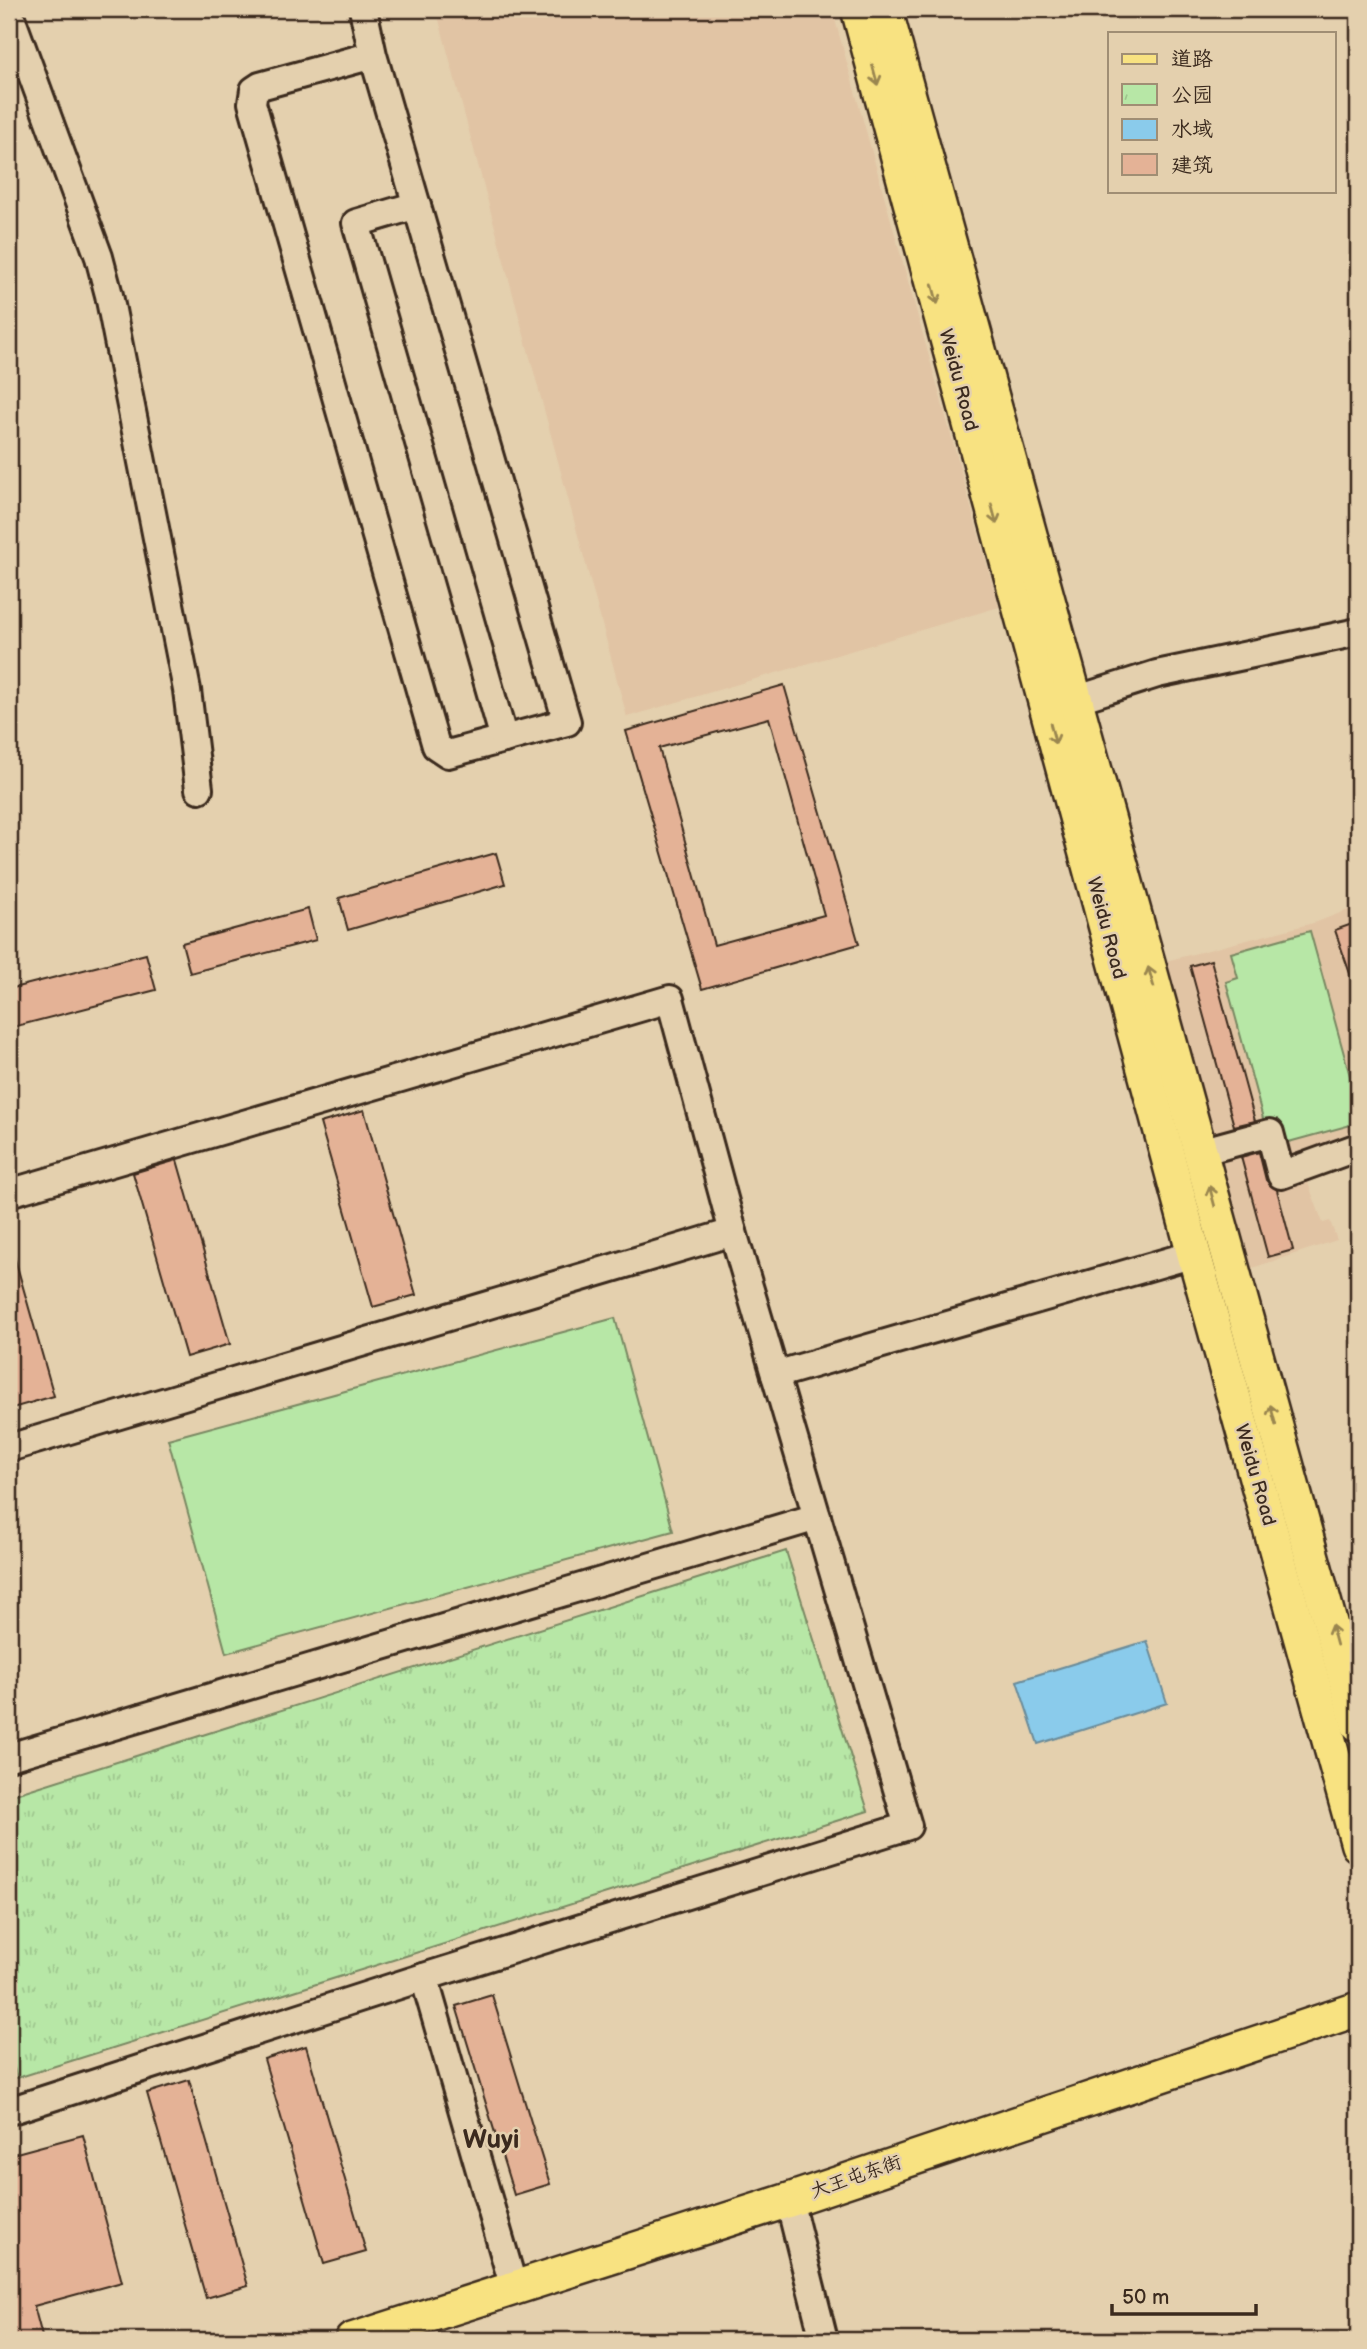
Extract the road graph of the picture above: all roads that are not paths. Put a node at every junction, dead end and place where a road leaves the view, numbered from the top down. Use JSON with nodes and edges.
{"nodes":[{"id":1,"x":363,"y":9,"type":"edge"},
{"id":2,"x":858,"y":9,"type":"edge"},
{"id":3,"x":885,"y":9,"type":"edge"},
{"id":4,"x":9,"y":12,"type":"edge"},
{"id":5,"x":373,"y":55,"type":"junction"},
{"id":6,"x":417,"y":205,"type":"junction"},
{"id":7,"x":1358,"y":632,"type":"edge"},
{"id":8,"x":1075,"y":700,"type":"junction"},
{"id":9,"x":504,"y":739,"type":"junction"},
{"id":10,"x":199,"y":789,"type":"dead end"},
{"id":11,"x":1358,"y":1147,"type":"edge"},
{"id":12,"x":1200,"y":1152,"type":"junction"},
{"id":13,"x":9,"y":1193,"type":"edge"},
{"id":14,"x":733,"y":1232,"type":"junction"},
{"id":15,"x":1194,"y":1254,"type":"junction"},
{"id":16,"x":775,"y":1376,"type":"junction"},
{"id":17,"x":9,"y":1448,"type":"edge"},
{"id":18,"x":817,"y":1517,"type":"junction"},
{"id":19,"x":1352,"y":1679,"type":"edge"},
{"id":20,"x":1358,"y":1724,"type":"edge"},
{"id":21,"x":9,"y":1757,"type":"edge"},
{"id":22,"x":1358,"y":1846,"type":"edge"},
{"id":23,"x":424,"y":1977,"type":"junction"},
{"id":24,"x":1358,"y":2009,"type":"edge"},
{"id":25,"x":9,"y":2111,"type":"edge"},
{"id":26,"x":789,"y":2200,"type":"junction"},
{"id":27,"x":514,"y":2288,"type":"junction"},
{"id":28,"x":352,"y":2340,"type":"edge"},
{"id":29,"x":824,"y":2340,"type":"edge"}],
"edges":[{"from":1,"to":5,"type":"street"},
{"from":2,"to":15,"type":"main road","name":"Weidu Road","one_way":true},
{"from":3,"to":8,"type":"main road","name":"Weidu Road"},
{"from":4,"to":10,"type":"street"},
{"from":5,"to":6,"type":"street"},
{"from":5,"to":9,"type":"street"},
{"from":6,"to":9,"type":"street"},
{"from":6,"to":9,"type":"street"},
{"from":7,"to":8,"type":"street"},
{"from":12,"to":8,"type":"main road","name":"Weidu Road","one_way":true},
{"from":11,"to":12,"type":"street"},
{"from":19,"to":12,"type":"main road","name":"Weidu Road","one_way":true},
{"from":13,"to":14,"type":"street"},
{"from":14,"to":16,"type":"street"},
{"from":14,"to":17,"type":"street"},
{"from":15,"to":16,"type":"street"},
{"from":15,"to":22,"type":"main road","name":"Weidu Road"},
{"from":16,"to":18,"type":"street"},
{"from":18,"to":21,"type":"street"},
{"from":18,"to":23,"type":"street"},
{"from":19,"to":20,"type":"main road","name":"Weidu Road"},
{"from":23,"to":25,"type":"street"},
{"from":23,"to":27,"type":"street"},
{"from":24,"to":26,"type":"main road","name":"大王屯东街"},
{"from":26,"to":27,"type":"main road","name":"大王屯东街"},
{"from":26,"to":29,"type":"street"},
{"from":27,"to":28,"type":"main road","name":"大王屯东街"}]}
